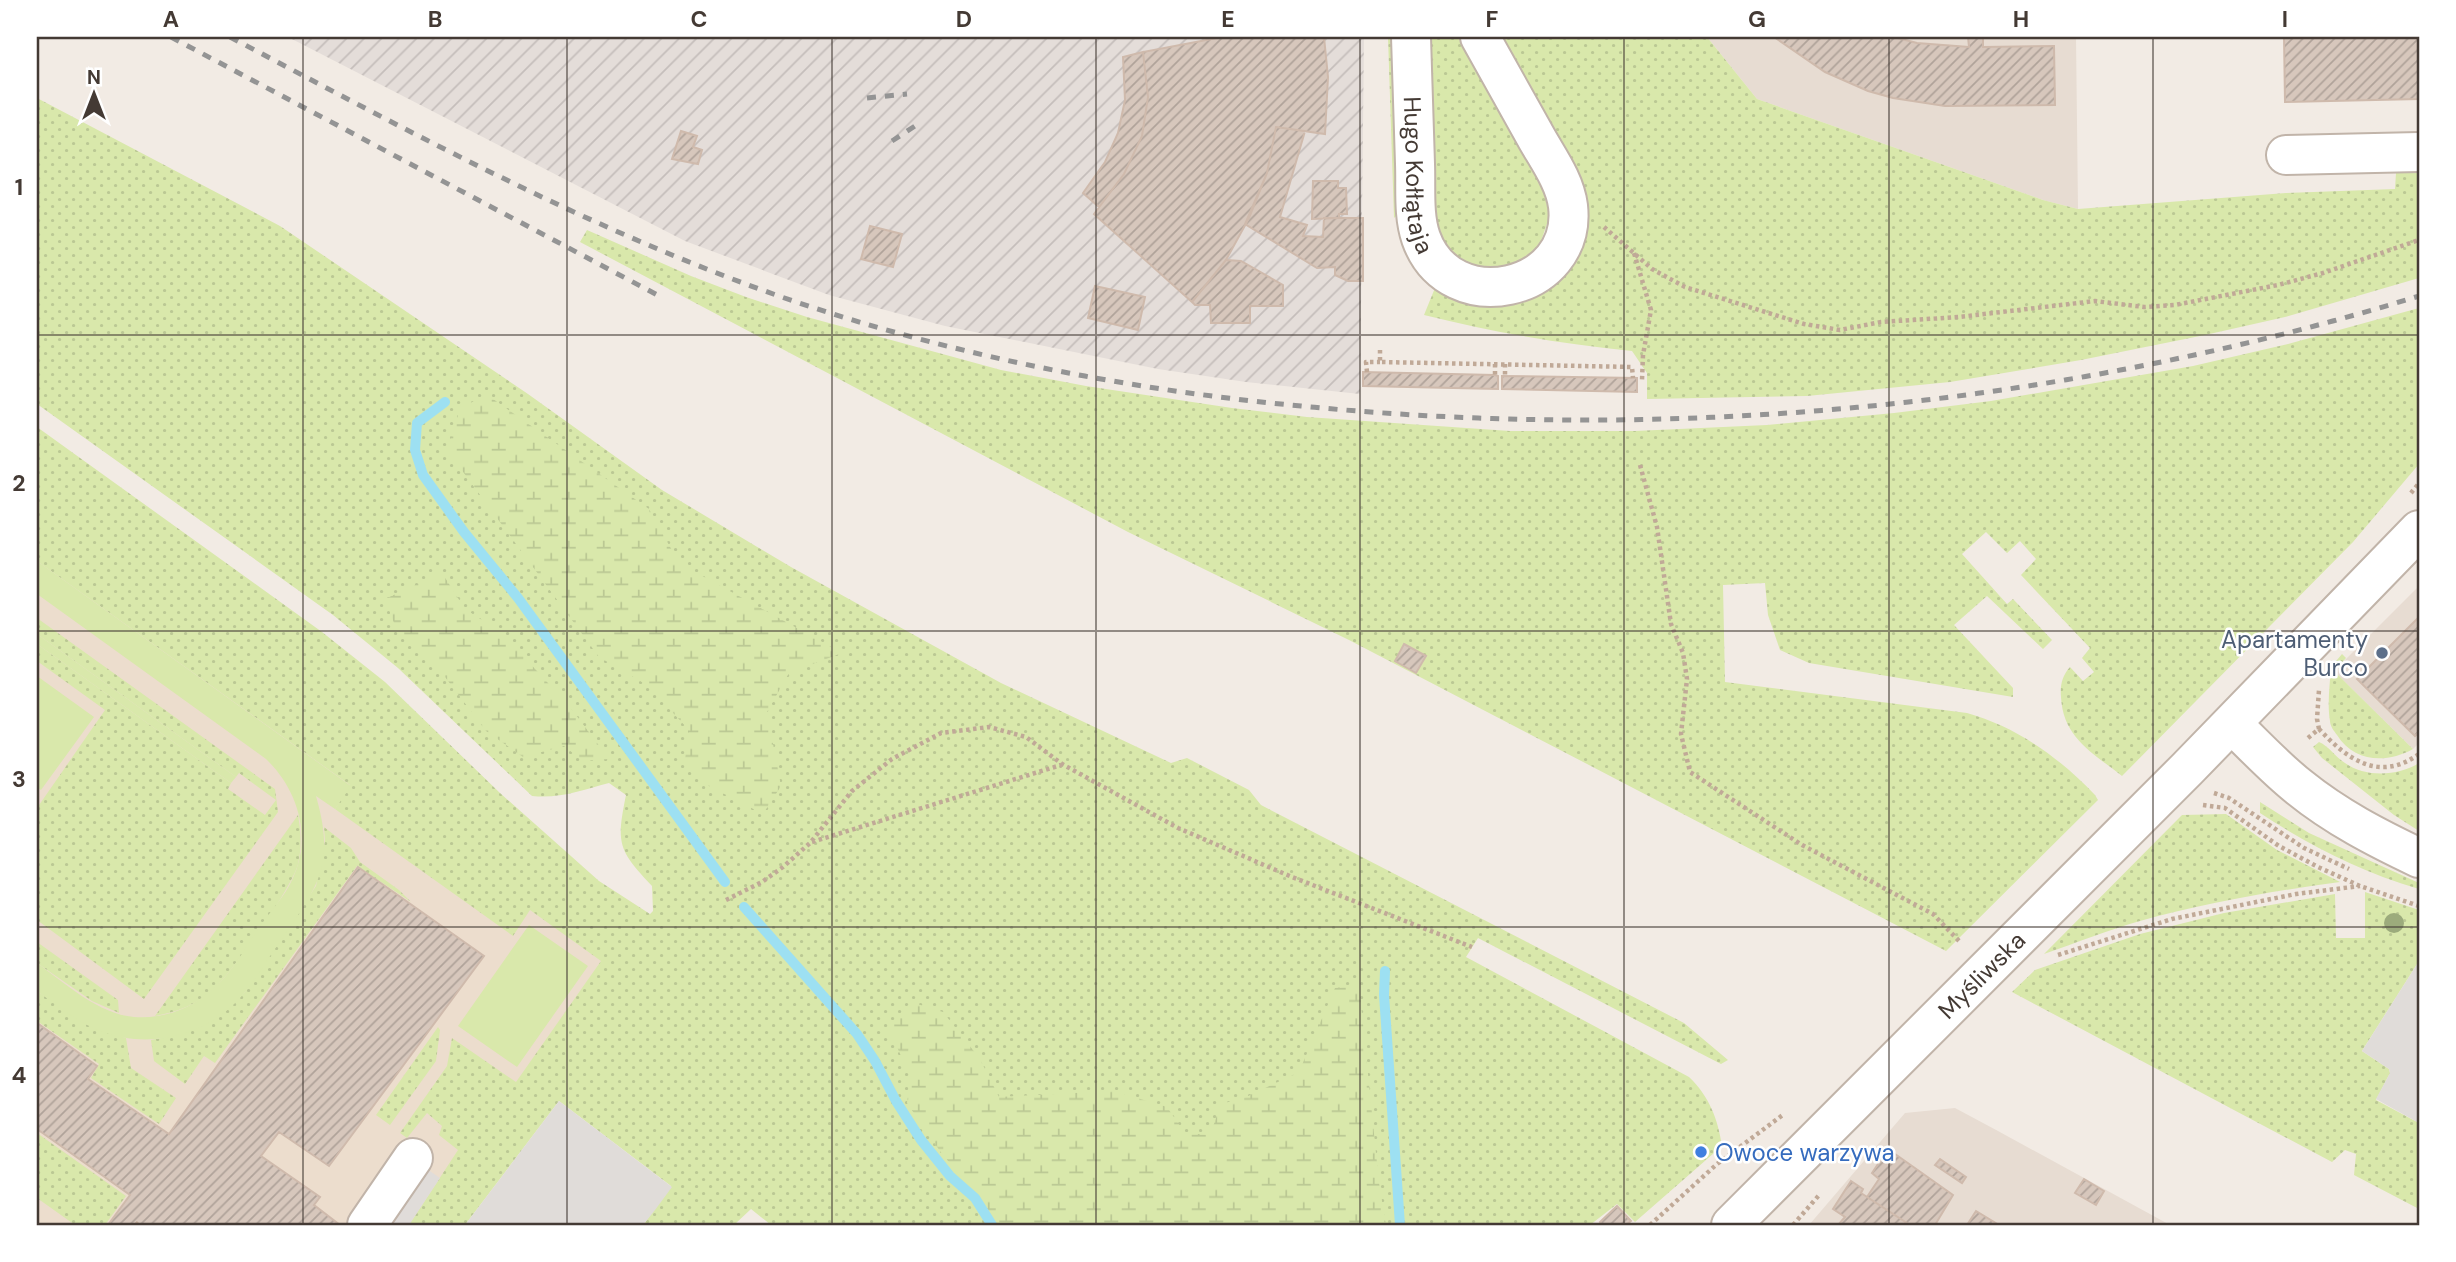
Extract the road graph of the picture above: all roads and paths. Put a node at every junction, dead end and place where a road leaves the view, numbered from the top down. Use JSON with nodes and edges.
{"nodes":[{"id":1,"x":1411,"y":37,"type":"edge"},
{"id":2,"x":1480,"y":37,"type":"edge"},
{"id":3,"x":2419,"y":152,"type":"edge"},
{"id":4,"x":2286,"y":155,"type":"dead end"},
{"id":5,"x":1568,"y":205,"type":"junction"},
{"id":6,"x":2419,"y":240,"type":"edge"},
{"id":7,"x":1633,"y":253,"type":"junction"},
{"id":8,"x":1380,"y":351,"type":"dead end"},
{"id":9,"x":1380,"y":362,"type":"junction"},
{"id":10,"x":1495,"y":364,"type":"junction"},
{"id":11,"x":1505,"y":364,"type":"junction"},
{"id":12,"x":1367,"y":372,"type":"dead end"},
{"id":13,"x":1495,"y":375,"type":"dead end"},
{"id":14,"x":1505,"y":376,"type":"dead end"},
{"id":15,"x":1633,"y":378,"type":"dead end"},
{"id":16,"x":1642,"y":380,"type":"dead end"},
{"id":17,"x":1640,"y":465,"type":"dead end"},
{"id":18,"x":2419,"y":530,"type":"edge"},
{"id":19,"x":2232,"y":724,"type":"junction"},
{"id":20,"x":2308,"y":738,"type":"dead end"},
{"id":21,"x":2419,"y":754,"type":"edge"},
{"id":22,"x":1062,"y":764,"type":"junction"},
{"id":23,"x":2230,"y":798,"type":"dead end"},
{"id":24,"x":2197,"y":804,"type":"dead end"},
{"id":25,"x":2256,"y":817,"type":"dead end"},
{"id":26,"x":810,"y":843,"type":"junction"},
{"id":27,"x":2419,"y":858,"type":"edge"},
{"id":28,"x":2360,"y":886,"type":"junction"},
{"id":29,"x":726,"y":900,"type":"dead end"},
{"id":30,"x":2419,"y":906,"type":"edge"},
{"id":31,"x":1472,"y":947,"type":"dead end"},
{"id":32,"x":1966,"y":948,"type":"dead end"},
{"id":33,"x":2052,"y":957,"type":"dead end"},
{"id":34,"x":1793,"y":1107,"type":"dead end"},
{"id":35,"x":413,"y":1158,"type":"dead end"},
{"id":36,"x":368,"y":1225,"type":"edge"},
{"id":37,"x":1650,"y":1225,"type":"edge"},
{"id":38,"x":1731,"y":1225,"type":"edge"}],
"edges":[{"from":1,"to":5,"type":"street","name":"Hugo Kołłątaja"},
{"from":2,"to":5,"type":"street","name":"Hugo Kołłątaja"},
{"from":3,"to":4,"type":"street"},
{"from":5,"to":7,"type":"path"},
{"from":6,"to":7,"type":"path"},
{"from":7,"to":16,"type":"path"},
{"from":8,"to":9,"type":"path"},
{"from":9,"to":10,"type":"path"},
{"from":9,"to":12,"type":"path"},
{"from":10,"to":11,"type":"path"},
{"from":10,"to":13,"type":"path"},
{"from":11,"to":14,"type":"path"},
{"from":11,"to":15,"type":"path"},
{"from":17,"to":32,"type":"path"},
{"from":18,"to":19,"type":"street","name":"Myśliwska"},
{"from":19,"to":27,"type":"street"},
{"from":19,"to":38,"type":"street","name":"Myśliwska"},
{"from":20,"to":21,"type":"path"},
{"from":22,"to":26,"type":"path"},
{"from":22,"to":26,"type":"path"},
{"from":22,"to":31,"type":"path"},
{"from":23,"to":25,"type":"path"},
{"from":24,"to":28,"type":"path"},
{"from":26,"to":29,"type":"path"},
{"from":28,"to":30,"type":"path"},
{"from":28,"to":33,"type":"path"},
{"from":34,"to":37,"type":"path"},
{"from":35,"to":36,"type":"street"}]}
